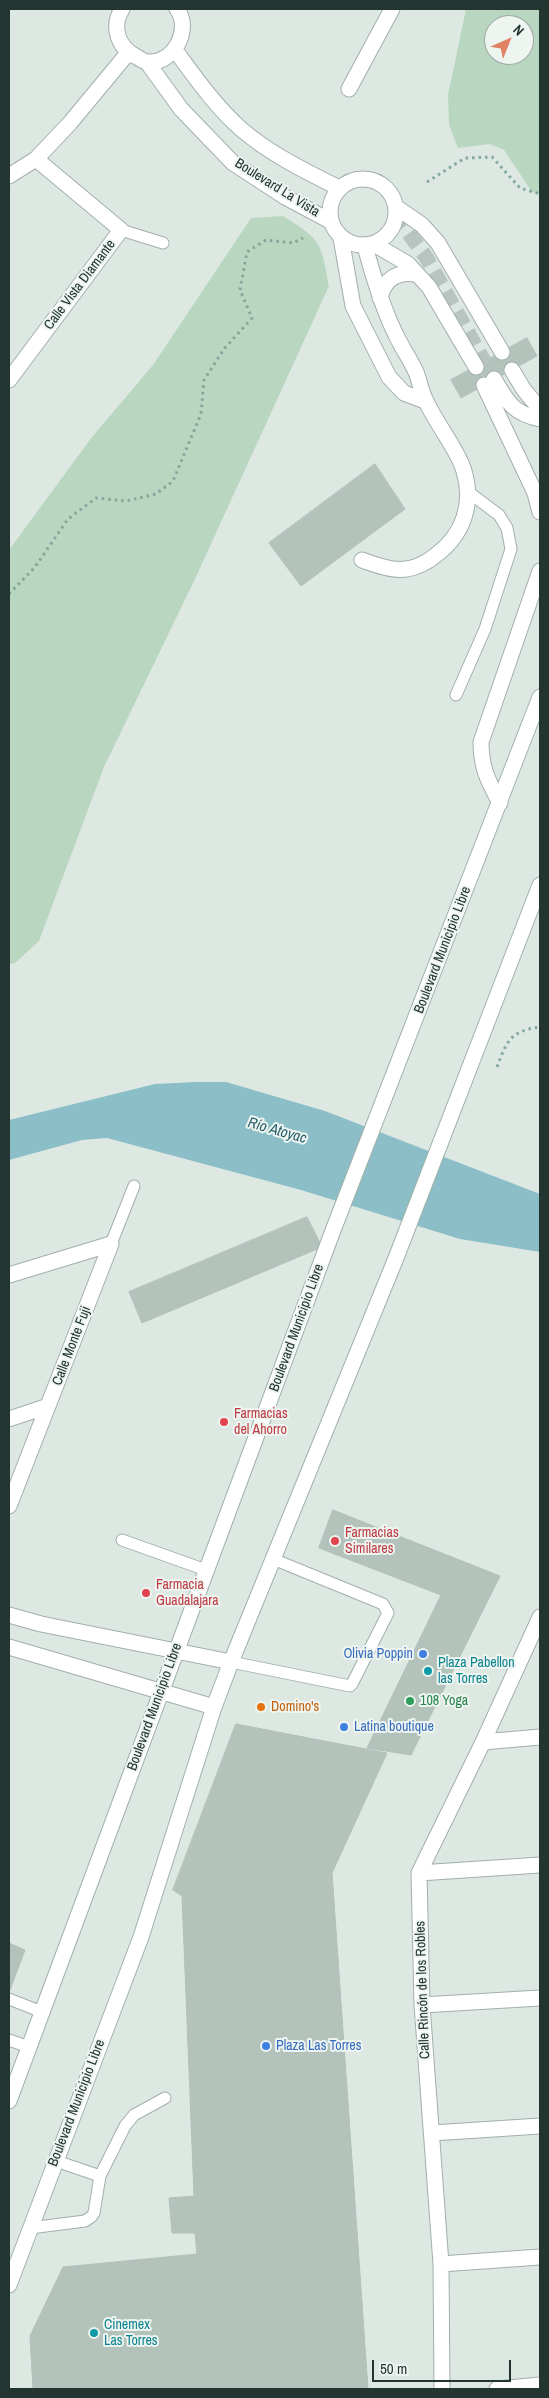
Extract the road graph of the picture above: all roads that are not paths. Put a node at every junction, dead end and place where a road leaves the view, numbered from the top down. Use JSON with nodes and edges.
{"nodes":[{"id":1,"x":122,"y":9,"type":"edge"},
{"id":2,"x":392,"y":9,"type":"edge"},
{"id":3,"x":180,"y":10,"type":"edge"},
{"id":4,"x":175,"y":50,"type":"junction"},
{"id":5,"x":128,"y":53,"type":"junction"},
{"id":6,"x":147,"y":62,"type":"junction"},
{"id":7,"x":349,"y":89,"type":"dead end"},
{"id":8,"x":36,"y":159,"type":"junction"},
{"id":9,"x":9,"y":176,"type":"edge"},
{"id":10,"x":339,"y":188,"type":"junction"},
{"id":11,"x":396,"y":207,"type":"junction"},
{"id":12,"x":330,"y":221,"type":"junction"},
{"id":13,"x":121,"y":230,"type":"junction"},
{"id":14,"x":341,"y":238,"type":"junction"},
{"id":15,"x":163,"y":243,"type":"dead end"},
{"id":16,"x":369,"y":245,"type":"junction"},
{"id":17,"x":416,"y":274,"type":"junction"},
{"id":18,"x":380,"y":298,"type":"junction"},
{"id":19,"x":502,"y":352,"type":"dead end"},
{"id":20,"x":476,"y":366,"type":"dead end"},
{"id":21,"x":512,"y":370,"type":"dead end"},
{"id":22,"x":9,"y":380,"type":"edge"},
{"id":23,"x":425,"y":401,"type":"junction"},
{"id":24,"x":540,"y":409,"type":"edge"},
{"id":25,"x":540,"y":419,"type":"edge"},
{"id":26,"x":467,"y":491,"type":"junction"},
{"id":27,"x":540,"y":512,"type":"edge"},
{"id":28,"x":362,"y":560,"type":"dead end"},
{"id":29,"x":540,"y":571,"type":"edge"},
{"id":30,"x":456,"y":696,"type":"dead end"},
{"id":31,"x":540,"y":698,"type":"edge"},
{"id":32,"x":500,"y":803,"type":"junction"},
{"id":33,"x":540,"y":885,"type":"edge"},
{"id":34,"x":134,"y":1186,"type":"dead end"},
{"id":35,"x":111,"y":1244,"type":"junction"},
{"id":36,"x":9,"y":1275,"type":"edge"},
{"id":37,"x":48,"y":1406,"type":"junction"},
{"id":38,"x":9,"y":1419,"type":"edge"},
{"id":39,"x":9,"y":1506,"type":"edge"},
{"id":40,"x":122,"y":1540,"type":"dead end"},
{"id":41,"x":272,"y":1559,"type":"junction"},
{"id":42,"x":206,"y":1570,"type":"junction"},
{"id":43,"x":9,"y":1615,"type":"edge"},
{"id":44,"x":540,"y":1617,"type":"edge"},
{"id":45,"x":9,"y":1647,"type":"edge"},
{"id":46,"x":175,"y":1652,"type":"junction"},
{"id":47,"x":230,"y":1662,"type":"junction"},
{"id":48,"x":161,"y":1691,"type":"junction"},
{"id":49,"x":214,"y":1707,"type":"junction"},
{"id":50,"x":540,"y":1737,"type":"edge"},
{"id":51,"x":483,"y":1742,"type":"junction"},
{"id":52,"x":540,"y":1865,"type":"edge"},
{"id":53,"x":419,"y":1873,"type":"junction"},
{"id":54,"x":540,"y":1998,"type":"edge"},
{"id":55,"x":9,"y":1999,"type":"edge"},
{"id":56,"x":422,"y":2005,"type":"junction"},
{"id":57,"x":42,"y":2012,"type":"junction"},
{"id":58,"x":9,"y":2040,"type":"edge"},
{"id":59,"x":29,"y":2047,"type":"junction"},
{"id":60,"x":165,"y":2098,"type":"dead end"},
{"id":61,"x":9,"y":2101,"type":"edge"},
{"id":62,"x":540,"y":2126,"type":"edge"},
{"id":63,"x":432,"y":2133,"type":"junction"},
{"id":64,"x":56,"y":2160,"type":"junction"},
{"id":65,"x":100,"y":2176,"type":"junction"},
{"id":66,"x":30,"y":2228,"type":"junction"},
{"id":67,"x":540,"y":2257,"type":"edge"},
{"id":68,"x":441,"y":2264,"type":"junction"},
{"id":69,"x":9,"y":2285,"type":"edge"},
{"id":70,"x":540,"y":2386,"type":"edge"},
{"id":71,"x":442,"y":2389,"type":"edge"},
{"id":72,"x":498,"y":2389,"type":"edge"}],
"edges":[{"from":1,"to":5,"type":"street"},
{"from":2,"to":7,"type":"street"},
{"from":3,"to":4,"type":"street"},
{"from":4,"to":6,"type":"street"},
{"from":4,"to":10,"type":"street","name":"Boulevard La Vista"},
{"from":5,"to":6,"type":"street"},
{"from":5,"to":8,"type":"street"},
{"from":6,"to":12,"type":"street","name":"Boulevard La Vista"},
{"from":8,"to":9,"type":"street"},
{"from":8,"to":13,"type":"street","name":"Calle Vista Diamante"},
{"from":10,"to":11,"type":"street"},
{"from":10,"to":12,"type":"street"},
{"from":11,"to":16,"type":"street"},
{"from":11,"to":19,"type":"street"},
{"from":12,"to":14,"type":"street"},
{"from":13,"to":15,"type":"lane"},
{"from":13,"to":22,"type":"street","name":"Calle Vista Diamante"},
{"from":14,"to":16,"type":"street"},
{"from":14,"to":23,"type":"street"},
{"from":16,"to":17,"type":"street"},
{"from":16,"to":18,"type":"street"},
{"from":17,"to":18,"type":"street"},
{"from":17,"to":20,"type":"street"},
{"from":18,"to":23,"type":"street"},
{"from":21,"to":24,"type":"street"},
{"from":23,"to":26,"type":"street"},
{"from":25,"to":27,"type":"street"},
{"from":26,"to":28,"type":"street"},
{"from":26,"to":30,"type":"lane"},
{"from":29,"to":32,"type":"street"},
{"from":31,"to":32,"type":"street","name":"Boulevard Municipio Libre"},
{"from":32,"to":42,"type":"street","name":"Boulevard Municipio Libre"},
{"from":33,"to":41,"type":"street","name":"Boulevard Municipio Libre"},
{"from":34,"to":35,"type":"lane","name":"Calle Monte Fuji"},
{"from":35,"to":36,"type":"street"},
{"from":35,"to":37,"type":"street","name":"Calle Monte Fuji"},
{"from":37,"to":38,"type":"street"},
{"from":37,"to":39,"type":"street","name":"Calle Monte Fuji"},
{"from":40,"to":42,"type":"lane"},
{"from":41,"to":47,"type":"street","name":"Boulevard Municipio Libre"},
{"from":41,"to":47,"type":"lane"},
{"from":42,"to":46,"type":"street","name":"Boulevard Municipio Libre"},
{"from":43,"to":46,"type":"street"},
{"from":44,"to":51,"type":"street","name":"Calle Rincón de los Robles"},
{"from":45,"to":48,"type":"street"},
{"from":46,"to":47,"type":"street"},
{"from":46,"to":48,"type":"street","name":"Boulevard Municipio Libre"},
{"from":47,"to":49,"type":"street","name":"Boulevard Municipio Libre"},
{"from":48,"to":49,"type":"street"},
{"from":48,"to":57,"type":"street","name":"Boulevard Municipio Libre"},
{"from":49,"to":64,"type":"street","name":"Boulevard Municipio Libre"},
{"from":50,"to":51,"type":"street"},
{"from":51,"to":53,"type":"street","name":"Calle Rincón de los Robles"},
{"from":52,"to":53,"type":"street"},
{"from":53,"to":56,"type":"street","name":"Calle Rincón de los Robles"},
{"from":54,"to":56,"type":"street"},
{"from":55,"to":57,"type":"lane"},
{"from":56,"to":63,"type":"street","name":"Calle Rincón de los Robles"},
{"from":57,"to":59,"type":"street","name":"Boulevard Municipio Libre"},
{"from":58,"to":59,"type":"lane"},
{"from":59,"to":61,"type":"street","name":"Boulevard Municipio Libre"},
{"from":60,"to":65,"type":"lane"},
{"from":62,"to":63,"type":"street"},
{"from":63,"to":68,"type":"street","name":"Calle Rincón de los Robles"},
{"from":64,"to":65,"type":"lane"},
{"from":64,"to":66,"type":"street","name":"Boulevard Municipio Libre"},
{"from":65,"to":66,"type":"lane"},
{"from":66,"to":69,"type":"street","name":"Boulevard Municipio Libre"},
{"from":67,"to":68,"type":"street"},
{"from":68,"to":71,"type":"street","name":"Calle Rincón de los Robles"},
{"from":70,"to":72,"type":"street"}]}
